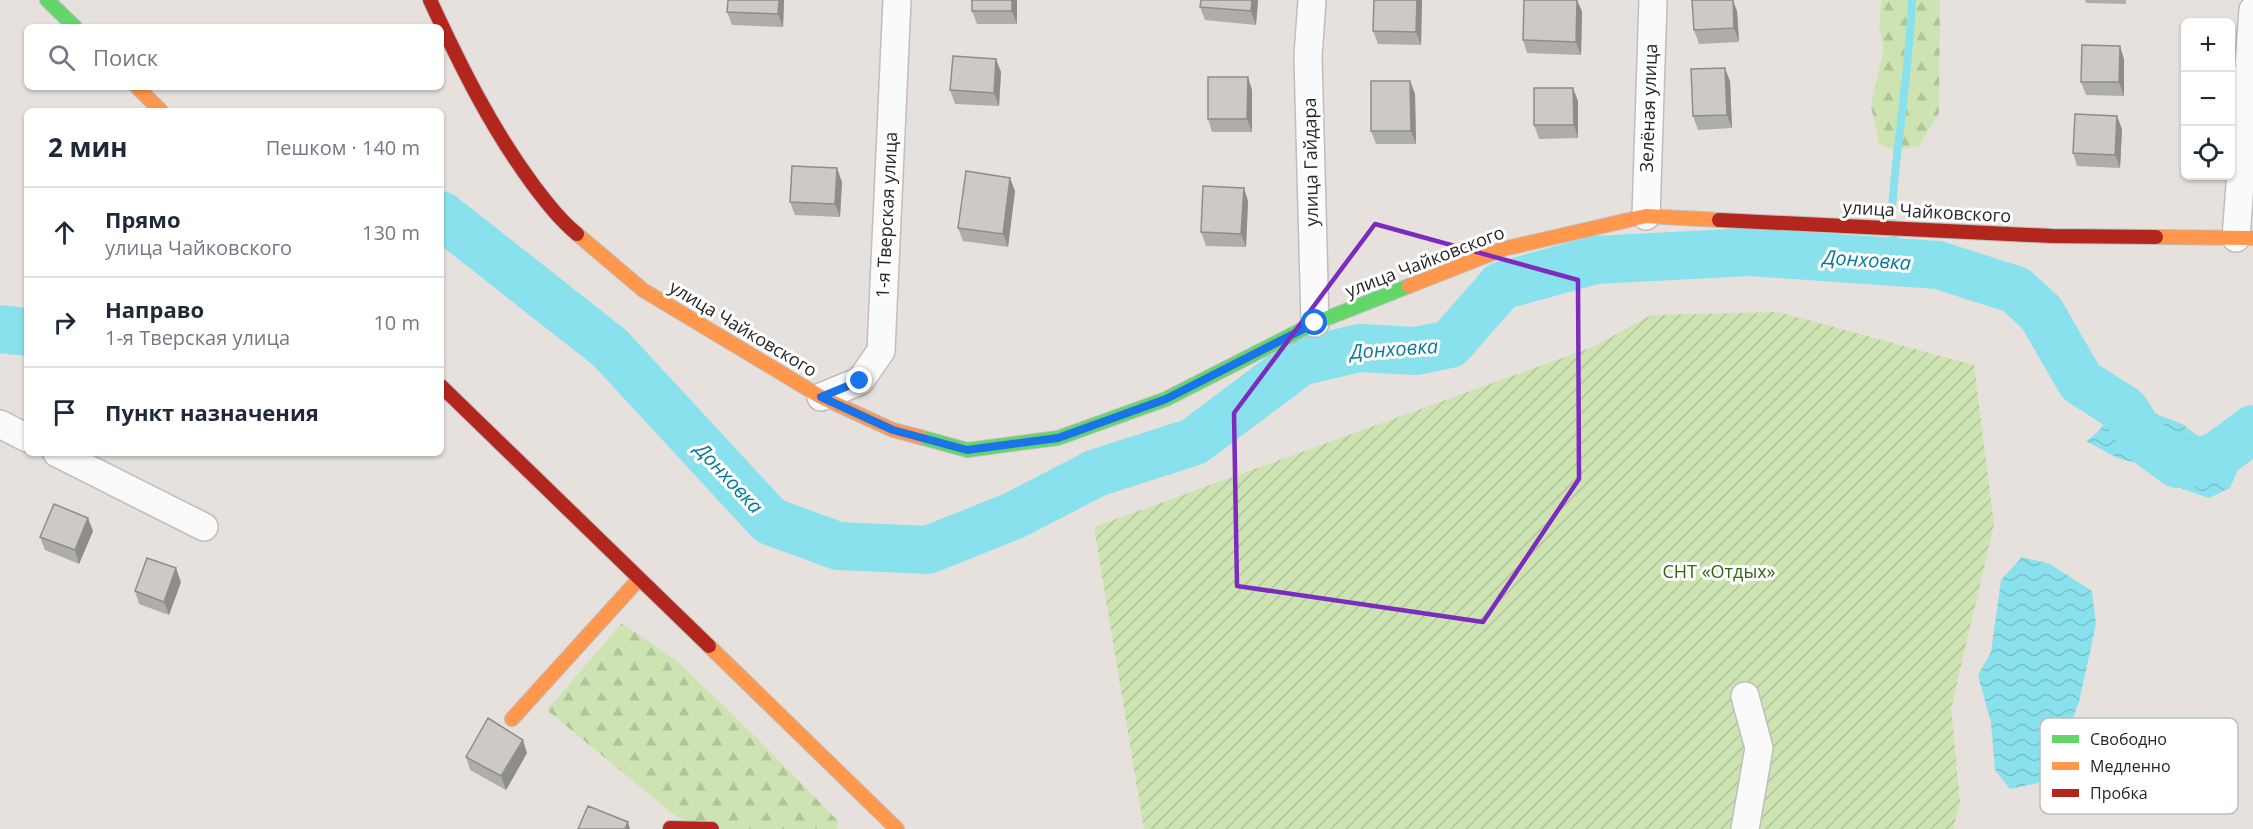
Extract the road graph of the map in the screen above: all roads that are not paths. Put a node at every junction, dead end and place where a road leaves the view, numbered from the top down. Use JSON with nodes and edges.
{"nodes":[{"id":1,"x":47,"y":0,"type":"edge"},
{"id":2,"x":430,"y":0,"type":"edge"},
{"id":3,"x":897,"y":0,"type":"edge"},
{"id":4,"x":1312,"y":0,"type":"edge"},
{"id":5,"x":1653,"y":0,"type":"edge"},
{"id":6,"x":2253,"y":10,"type":"edge"},
{"id":7,"x":72,"y":24,"type":"edge"},
{"id":8,"x":441,"y":24,"type":"edge"},
{"id":9,"x":444,"y":30,"type":"edge"},
{"id":10,"x":140,"y":90,"type":"edge"},
{"id":11,"x":158,"y":108,"type":"edge"},
{"id":12,"x":1646,"y":216,"type":"junction"},
{"id":13,"x":2244,"y":238,"type":"edge"},
{"id":14,"x":1315,"y":323,"type":"junction"},
{"id":15,"x":444,"y":389,"type":"edge"},
{"id":16,"x":821,"y":397,"type":"junction"},
{"id":17,"x":0,"y":424,"type":"edge"},
{"id":18,"x":24,"y":436,"type":"edge"},
{"id":19,"x":63,"y":456,"type":"edge"},
{"id":20,"x":204,"y":527,"type":"dead end"},
{"id":21,"x":639,"y":579,"type":"junction"},
{"id":22,"x":1745,"y":696,"type":"dead end"},
{"id":23,"x":512,"y":719,"type":"dead end"},
{"id":24,"x":670,"y":828,"type":"edge"},
{"id":25,"x":712,"y":829,"type":"edge"},
{"id":26,"x":897,"y":829,"type":"edge"},
{"id":27,"x":1745,"y":829,"type":"edge"}],
"edges":[{"from":1,"to":7,"type":"street"},
{"from":2,"to":8,"type":"street","name":"улица Чайковского"},
{"from":3,"to":16,"type":"street","name":"1-я Тверская улица"},
{"from":4,"to":14,"type":"street","name":"улица Гайдара"},
{"from":5,"to":12,"type":"street","name":"Зелёная улица"},
{"from":6,"to":13,"type":"street"},
{"from":9,"to":16,"type":"street","name":"улица Чайковского"},
{"from":10,"to":11,"type":"street"},
{"from":12,"to":13,"type":"street","name":"улица Чайковского"},
{"from":12,"to":14,"type":"street","name":"улица Чайковского"},
{"from":14,"to":16,"type":"street","name":"улица Чайковского"},
{"from":15,"to":21,"type":"street"},
{"from":17,"to":18,"type":"street"},
{"from":19,"to":20,"type":"street"},
{"from":21,"to":23,"type":"street"},
{"from":21,"to":26,"type":"street"},
{"from":22,"to":27,"type":"street"},
{"from":24,"to":25,"type":"street"}]}
